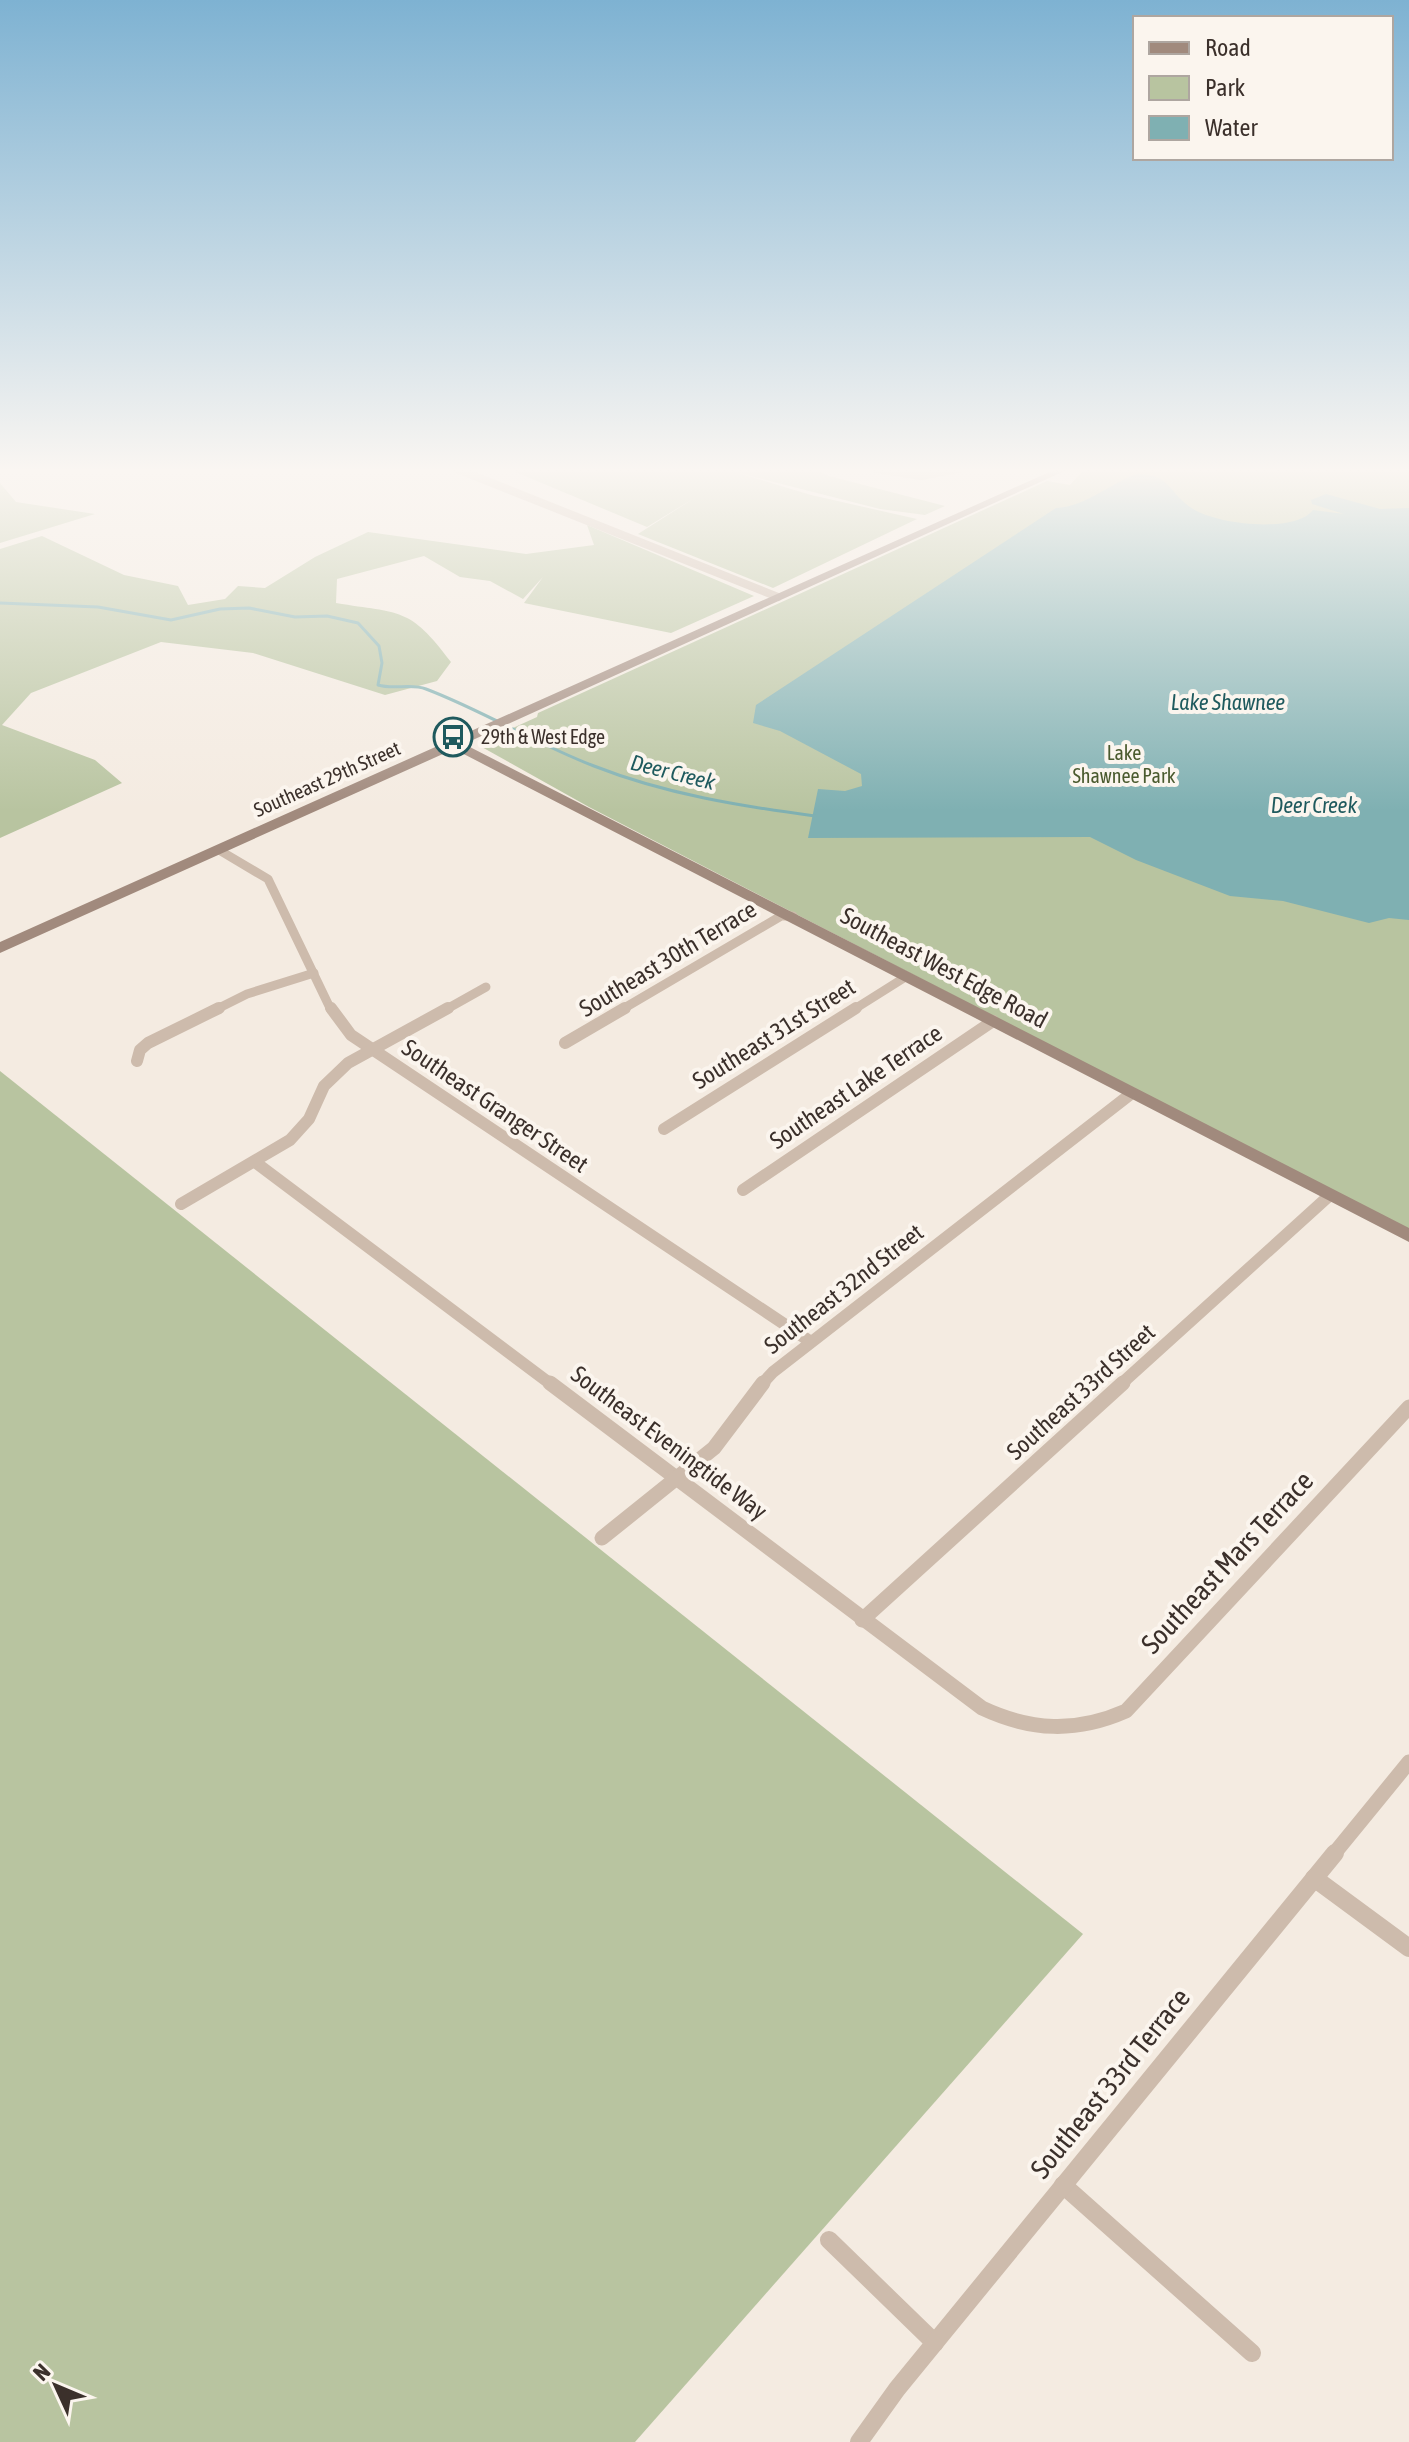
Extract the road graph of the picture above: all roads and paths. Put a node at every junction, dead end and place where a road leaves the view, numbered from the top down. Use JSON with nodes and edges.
{"nodes":[{"id":1,"x":743,"y":583,"type":"edge"},
{"id":2,"x":809,"y":583,"type":"edge"},
{"id":3,"x":778,"y":597,"type":"junction"},
{"id":4,"x":455,"y":744,"type":"junction"},
{"id":5,"x":219,"y":850,"type":"junction"},
{"id":6,"x":793,"y":916,"type":"junction"},
{"id":7,"x":0,"y":948,"type":"edge"},
{"id":8,"x":314,"y":973,"type":"junction"},
{"id":9,"x":907,"y":976,"type":"junction"},
{"id":10,"x":486,"y":987,"type":"dead end"},
{"id":11,"x":993,"y":1021,"type":"junction"},
{"id":12,"x":565,"y":1043,"type":"dead end"},
{"id":13,"x":371,"y":1049,"type":"junction"},
{"id":14,"x":137,"y":1061,"type":"dead end"},
{"id":15,"x":1132,"y":1093,"type":"junction"},
{"id":16,"x":664,"y":1129,"type":"dead end"},
{"id":17,"x":255,"y":1162,"type":"junction"},
{"id":18,"x":743,"y":1190,"type":"dead end"},
{"id":19,"x":1330,"y":1195,"type":"junction"},
{"id":20,"x":181,"y":1204,"type":"dead end"},
{"id":21,"x":1409,"y":1236,"type":"edge"},
{"id":22,"x":811,"y":1342,"type":"junction"},
{"id":23,"x":1409,"y":1407,"type":"edge"},
{"id":24,"x":677,"y":1479,"type":"junction"},
{"id":25,"x":602,"y":1538,"type":"dead end"},
{"id":26,"x":862,"y":1620,"type":"junction"},
{"id":27,"x":1069,"y":1729,"type":"joint"},
{"id":28,"x":1409,"y":1762,"type":"edge"},
{"id":29,"x":1314,"y":1878,"type":"junction"},
{"id":30,"x":1409,"y":1948,"type":"edge"},
{"id":31,"x":1063,"y":2185,"type":"junction"},
{"id":32,"x":829,"y":2240,"type":"dead end"},
{"id":33,"x":935,"y":2343,"type":"junction"},
{"id":34,"x":1252,"y":2353,"type":"dead end"},
{"id":35,"x":859,"y":2442,"type":"edge"}],
"edges":[{"from":1,"to":3,"type":"street"},
{"from":2,"to":3,"type":"main road","name":"Southeast 29th Street"},
{"from":3,"to":4,"type":"main road","name":"Southeast 29th Street"},
{"from":4,"to":5,"type":"main road","name":"Southeast 29th Street"},
{"from":4,"to":6,"type":"main road","name":"Southeast West Edge Road"},
{"from":5,"to":7,"type":"main road","name":"Southeast 29th Street"},
{"from":5,"to":8,"type":"street","name":"Southeast Granger Street"},
{"from":6,"to":9,"type":"main road","name":"Southeast West Edge Road"},
{"from":6,"to":12,"type":"street","name":"Southeast 30th Terrace"},
{"from":8,"to":13,"type":"street","name":"Southeast Granger Street"},
{"from":8,"to":14,"type":"street"},
{"from":9,"to":11,"type":"main road","name":"Southeast West Edge Road"},
{"from":9,"to":16,"type":"street","name":"Southeast 31st Street"},
{"from":10,"to":13,"type":"street"},
{"from":11,"to":15,"type":"main road","name":"Southeast West Edge Road"},
{"from":11,"to":18,"type":"street","name":"Southeast Lake Terrace"},
{"from":13,"to":17,"type":"street"},
{"from":13,"to":22,"type":"street","name":"Southeast Granger Street"},
{"from":15,"to":19,"type":"main road","name":"Southeast West Edge Road"},
{"from":15,"to":22,"type":"street","name":"Southeast 32nd Street"},
{"from":17,"to":20,"type":"street"},
{"from":17,"to":24,"type":"street","name":"Southeast Eveningtide Way"},
{"from":19,"to":21,"type":"main road","name":"Southeast West Edge Road"},
{"from":19,"to":26,"type":"street","name":"Southeast 33rd Street"},
{"from":22,"to":24,"type":"street","name":"Southeast 32nd Street"},
{"from":23,"to":27,"type":"street","name":"Southeast Mars Terrace"},
{"from":24,"to":25,"type":"street","name":"Southeast 32nd Street"},
{"from":24,"to":26,"type":"street","name":"Southeast Eveningtide Way"},
{"from":26,"to":27,"type":"street","name":"Southeast Eveningtide Way"},
{"from":28,"to":29,"type":"street","name":"Southeast 33rd Terrace"},
{"from":29,"to":30,"type":"street"},
{"from":29,"to":31,"type":"street","name":"Southeast 33rd Terrace"},
{"from":31,"to":33,"type":"street","name":"Southeast 33rd Terrace"},
{"from":31,"to":34,"type":"street"},
{"from":32,"to":33,"type":"street"},
{"from":33,"to":35,"type":"street","name":"Southeast 33rd Terrace"}]}
